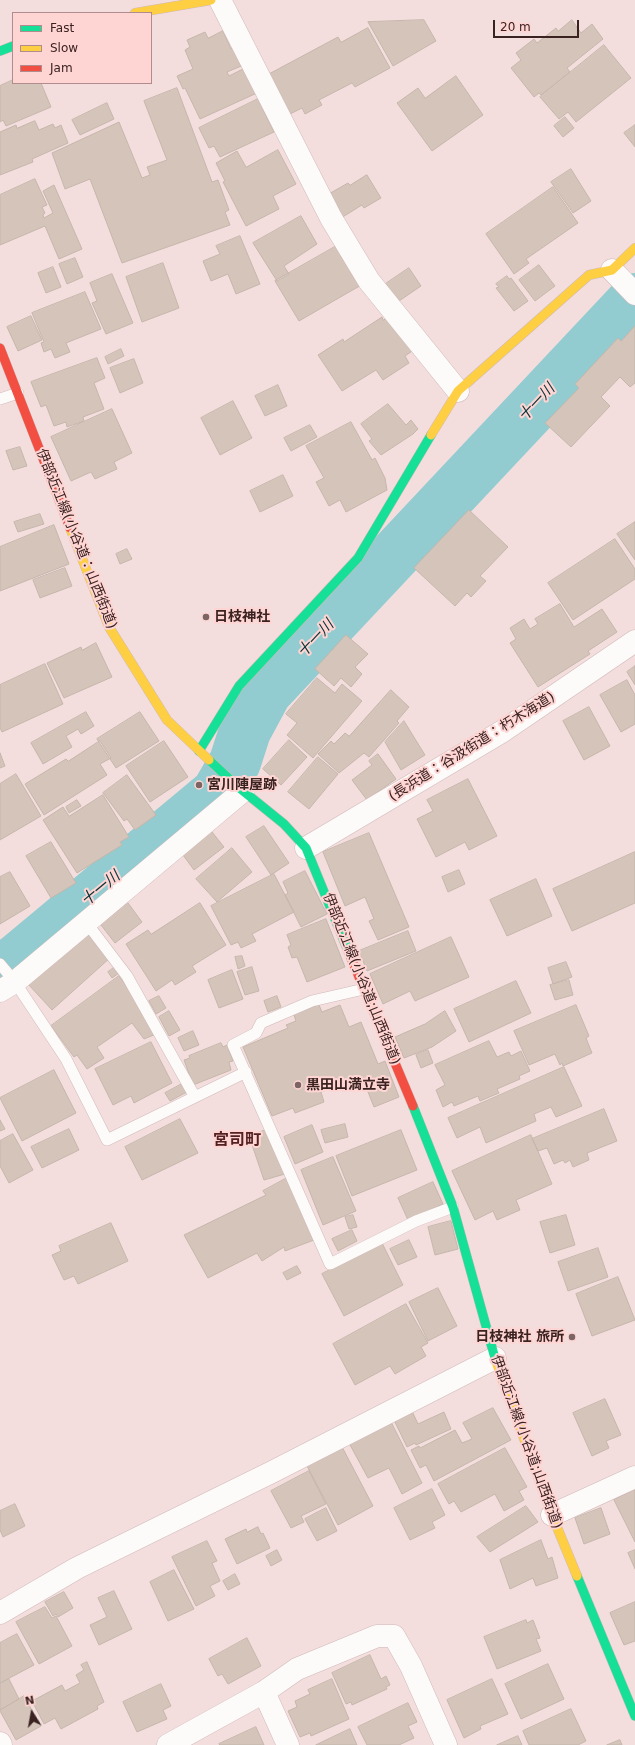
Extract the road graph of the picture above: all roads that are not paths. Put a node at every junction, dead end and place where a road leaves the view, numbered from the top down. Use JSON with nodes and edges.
{"nodes":[{"id":1,"x":140,"y":0,"type":"edge"},
{"id":2,"x":211,"y":0,"type":"edge"},
{"id":3,"x":220,"y":0,"type":"edge"},
{"id":4,"x":138,"y":12,"type":"edge"},
{"id":5,"x":12,"y":46,"type":"edge"},
{"id":6,"x":0,"y":51,"type":"edge"},
{"id":7,"x":635,"y":248,"type":"edge"},
{"id":8,"x":612,"y":270,"type":"junction"},
{"id":9,"x":635,"y":294,"type":"edge"},
{"id":10,"x":0,"y":348,"type":"edge"},
{"id":11,"x":458,"y":391,"type":"junction"},
{"id":12,"x":18,"y":393,"type":"junction"},
{"id":13,"x":0,"y":400,"type":"edge"},
{"id":14,"x":635,"y":641,"type":"edge"},
{"id":15,"x":199,"y":751,"type":"junction"},
{"id":16,"x":240,"y":788,"type":"junction"},
{"id":17,"x":306,"y":848,"type":"junction"},
{"id":18,"x":86,"y":922,"type":"junction"},
{"id":19,"x":0,"y":964,"type":"edge"},
{"id":20,"x":8,"y":983,"type":"edge"},
{"id":21,"x":364,"y":989,"type":"junction"},
{"id":22,"x":246,"y":1072,"type":"junction"},
{"id":23,"x":195,"y":1097,"type":"junction"},
{"id":24,"x":453,"y":1207,"type":"junction"},
{"id":25,"x":495,"y":1358,"type":"junction"},
{"id":26,"x":635,"y":1477,"type":"edge"},
{"id":27,"x":552,"y":1515,"type":"junction"},
{"id":28,"x":0,"y":1613,"type":"edge"},
{"id":29,"x":264,"y":1692,"type":"junction"},
{"id":30,"x":635,"y":1716,"type":"edge"},
{"id":31,"x":168,"y":1745,"type":"edge"},
{"id":32,"x":288,"y":1745,"type":"edge"},
{"id":33,"x":446,"y":1745,"type":"edge"}],
"edges":[{"from":1,"to":4,"type":"lane"},
{"from":2,"to":4,"type":"main road"},
{"from":3,"to":11,"type":"street"},
{"from":5,"to":6,"type":"main road"},
{"from":7,"to":8,"type":"main road"},
{"from":8,"to":9,"type":"street"},
{"from":8,"to":11,"type":"main road"},
{"from":10,"to":12,"type":"main road","name":"伊部近江線(小谷道：山西街道)"},
{"from":11,"to":15,"type":"main road"},
{"from":12,"to":13,"type":"lane"},
{"from":12,"to":15,"type":"main road","name":"伊部近江線(小谷道：山西街道)"},
{"from":14,"to":17,"type":"street","name":"(長浜道：谷汲街道：朽木海道)"},
{"from":15,"to":16,"type":"main road","name":"伊部近江線(小谷道：山西街道)"},
{"from":16,"to":17,"type":"main road","name":"伊部近江線(小谷道;山西街道)"},
{"from":16,"to":18,"type":"street"},
{"from":17,"to":21,"type":"main road","name":"伊部近江線(小谷道;山西街道)"},
{"from":18,"to":20,"type":"street"},
{"from":18,"to":23,"type":"lane"},
{"from":19,"to":20,"type":"lane"},
{"from":20,"to":23,"type":"lane"},
{"from":21,"to":22,"type":"lane"},
{"from":21,"to":24,"type":"main road","name":"伊部近江線(小谷道;山西街道)"},
{"from":22,"to":23,"type":"lane"},
{"from":22,"to":24,"type":"lane"},
{"from":24,"to":25,"type":"main road","name":"伊部近江線(小谷道;山西街道)"},
{"from":25,"to":27,"type":"main road","name":"伊部近江線(小谷道;山西街道)"},
{"from":25,"to":28,"type":"street"},
{"from":26,"to":27,"type":"street"},
{"from":27,"to":30,"type":"main road","name":"伊部近江線(小谷道;山西街道)"},
{"from":29,"to":31,"type":"street"},
{"from":29,"to":32,"type":"street"},
{"from":29,"to":33,"type":"street"}]}
